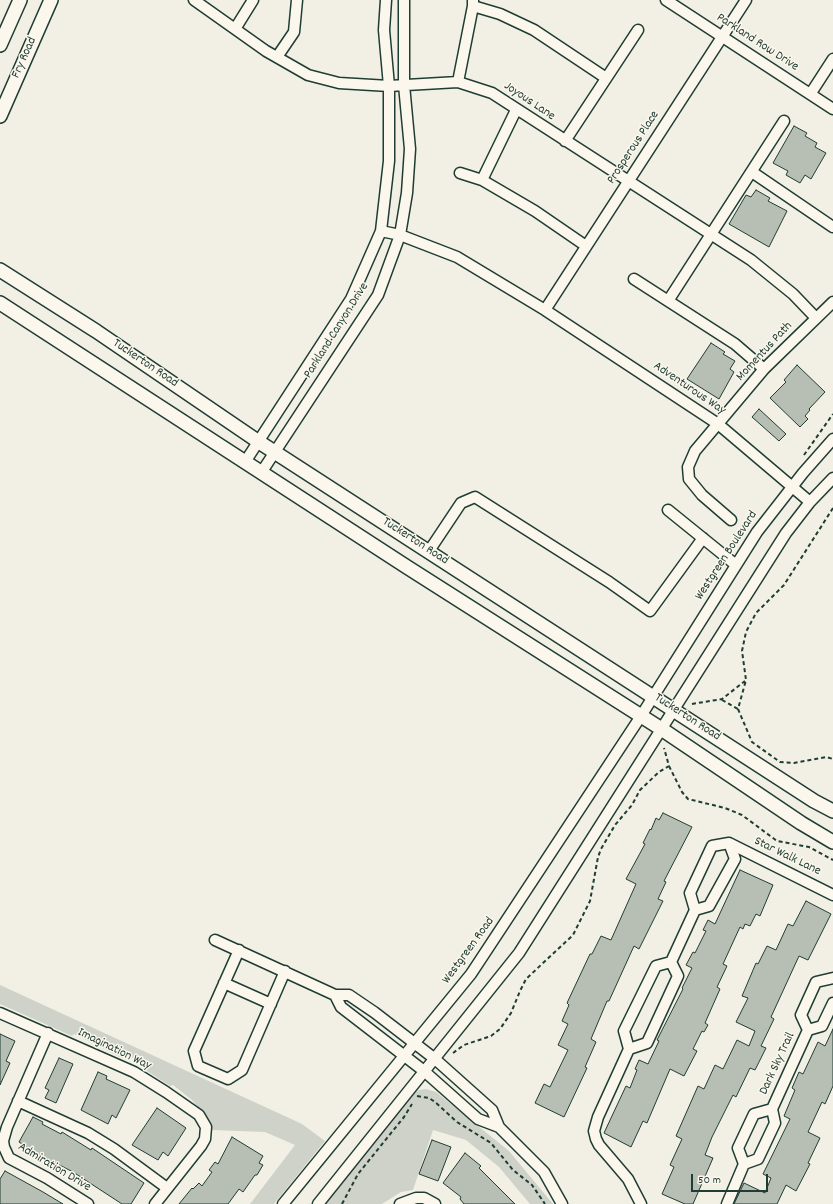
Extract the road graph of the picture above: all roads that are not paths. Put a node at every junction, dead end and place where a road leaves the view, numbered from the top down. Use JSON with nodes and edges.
{"nodes":[{"id":1,"x":20,"y":0,"type":"edge"},
{"id":2,"x":51,"y":0,"type":"edge"},
{"id":3,"x":194,"y":0,"type":"edge"},
{"id":4,"x":253,"y":0,"type":"edge"},
{"id":5,"x":297,"y":0,"type":"edge"},
{"id":6,"x":386,"y":0,"type":"edge"},
{"id":7,"x":404,"y":0,"type":"edge"},
{"id":8,"x":666,"y":0,"type":"edge"},
{"id":9,"x":746,"y":0,"type":"edge"},
{"id":10,"x":473,"y":3,"type":"edge"},
{"id":11,"x":235,"y":29,"type":"junction"},
{"id":12,"x":638,"y":30,"type":"dead end"},
{"id":13,"x":722,"y":37,"type":"junction"},
{"id":14,"x":0,"y":45,"type":"edge"},
{"id":15,"x":277,"y":57,"type":"junction"},
{"id":16,"x":833,"y":59,"type":"edge"},
{"id":17,"x":606,"y":78,"type":"junction"},
{"id":18,"x":458,"y":82,"type":"junction"},
{"id":19,"x":404,"y":85,"type":"junction"},
{"id":20,"x":389,"y":86,"type":"junction"},
{"id":21,"x":811,"y":93,"type":"junction"},
{"id":22,"x":833,"y":109,"type":"edge"},
{"id":23,"x":516,"y":110,"type":"junction"},
{"id":24,"x":0,"y":116,"type":"edge"},
{"id":25,"x":784,"y":120,"type":"dead end"},
{"id":26,"x":565,"y":141,"type":"junction"},
{"id":27,"x":752,"y":172,"type":"junction"},
{"id":28,"x":460,"y":173,"type":"dead end"},
{"id":29,"x":482,"y":180,"type":"junction"},
{"id":30,"x":628,"y":181,"type":"junction"},
{"id":31,"x":833,"y":227,"type":"edge"},
{"id":32,"x":381,"y":231,"type":"junction"},
{"id":33,"x":710,"y":234,"type":"junction"},
{"id":34,"x":400,"y":235,"type":"junction"},
{"id":35,"x":586,"y":246,"type":"junction"},
{"id":36,"x":0,"y":270,"type":"edge"},
{"id":37,"x":634,"y":279,"type":"dead end"},
{"id":38,"x":668,"y":301,"type":"junction"},
{"id":39,"x":833,"y":302,"type":"edge"},
{"id":40,"x":0,"y":303,"type":"edge"},
{"id":41,"x":545,"y":310,"type":"junction"},
{"id":42,"x":816,"y":318,"type":"junction"},
{"id":43,"x":764,"y":369,"type":"junction"},
{"id":44,"x":718,"y":424,"type":"junction"},
{"id":45,"x":833,"y":439,"type":"edge"},
{"id":46,"x":258,"y":442,"type":"junction"},
{"id":47,"x":274,"y":452,"type":"junction"},
{"id":48,"x":245,"y":462,"type":"junction"},
{"id":49,"x":261,"y":473,"type":"junction"},
{"id":50,"x":833,"y":478,"type":"edge"},
{"id":51,"x":792,"y":486,"type":"junction"},
{"id":52,"x":810,"y":502,"type":"junction"},
{"id":53,"x":668,"y":510,"type":"dead end"},
{"id":54,"x":731,"y":520,"type":"dead end"},
{"id":55,"x":703,"y":538,"type":"junction"},
{"id":56,"x":429,"y":551,"type":"junction"},
{"id":57,"x":736,"y":565,"type":"junction"},
{"id":58,"x":653,"y":696,"type":"junction"},
{"id":59,"x":674,"y":709,"type":"junction"},
{"id":60,"x":640,"y":716,"type":"junction"},
{"id":61,"x":660,"y":728,"type":"junction"},
{"id":62,"x":833,"y":811,"type":"edge"},
{"id":63,"x":833,"y":842,"type":"edge"},
{"id":64,"x":729,"y":843,"type":"junction"},
{"id":65,"x":833,"y":895,"type":"edge"},
{"id":66,"x":695,"y":910,"type":"junction"},
{"id":67,"x":216,"y":940,"type":"dead end"},
{"id":68,"x":239,"y":950,"type":"junction"},
{"id":69,"x":671,"y":962,"type":"junction"},
{"id":70,"x":285,"y":971,"type":"junction"},
{"id":71,"x":833,"y":978,"type":"edge"},
{"id":72,"x":224,"y":983,"type":"junction"},
{"id":73,"x":335,"y":995,"type":"junction"},
{"id":74,"x":271,"y":1004,"type":"junction"},
{"id":75,"x":833,"y":1004,"type":"edge"},
{"id":76,"x":0,"y":1013,"type":"edge"},
{"id":77,"x":808,"y":1030,"type":"junction"},
{"id":78,"x":48,"y":1034,"type":"junction"},
{"id":79,"x":415,"y":1043,"type":"junction"},
{"id":80,"x":629,"y":1049,"type":"junction"},
{"id":81,"x":404,"y":1055,"type":"junction"},
{"id":82,"x":435,"y":1059,"type":"junction"},
{"id":83,"x":424,"y":1071,"type":"junction"},
{"id":84,"x":18,"y":1101,"type":"junction"},
{"id":85,"x":772,"y":1109,"type":"junction"},
{"id":86,"x":499,"y":1127,"type":"junction"},
{"id":87,"x":3,"y":1157,"type":"edge"},
{"id":88,"x":744,"y":1164,"type":"junction"},
{"id":89,"x":167,"y":1188,"type":"junction"},
{"id":90,"x":88,"y":1204,"type":"edge"},
{"id":91,"x":155,"y":1204,"type":"edge"},
{"id":92,"x":283,"y":1204,"type":"edge"},
{"id":93,"x":318,"y":1204,"type":"edge"},
{"id":94,"x":400,"y":1204,"type":"edge"},
{"id":95,"x":435,"y":1204,"type":"edge"},
{"id":96,"x":562,"y":1204,"type":"edge"},
{"id":97,"x":641,"y":1204,"type":"edge"},
{"id":98,"x":727,"y":1204,"type":"edge"}],
"edges":[{"from":1,"to":14,"type":"main road"},
{"from":2,"to":24,"type":"main road","name":"Fry Road"},
{"from":3,"to":11,"type":"street","name":"Joyous Lane"},
{"from":4,"to":11,"type":"street"},
{"from":5,"to":15,"type":"street"},
{"from":6,"to":20,"type":"street","name":"Parkland Canyon Drive"},
{"from":7,"to":19,"type":"street","name":"Parkland Canyon Drive"},
{"from":8,"to":13,"type":"street","name":"Parkland Row Drive"},
{"from":9,"to":13,"type":"street","name":"Prosperous Place"},
{"from":10,"to":17,"type":"street"},
{"from":10,"to":18,"type":"street"},
{"from":11,"to":15,"type":"street","name":"Joyous Lane"},
{"from":12,"to":17,"type":"street"},
{"from":13,"to":21,"type":"street","name":"Parkland Row Drive"},
{"from":13,"to":30,"type":"street","name":"Prosperous Place"},
{"from":15,"to":20,"type":"street","name":"Joyous Lane"},
{"from":16,"to":21,"type":"street"},
{"from":17,"to":26,"type":"street"},
{"from":18,"to":19,"type":"street","name":"Joyous Lane"},
{"from":18,"to":23,"type":"street","name":"Joyous Lane"},
{"from":19,"to":20,"type":"street","name":"Joyous Lane"},
{"from":19,"to":34,"type":"street","name":"Parkland Canyon Drive"},
{"from":20,"to":32,"type":"street","name":"Parkland Canyon Drive"},
{"from":21,"to":22,"type":"street","name":"Parkland Row Drive"},
{"from":23,"to":26,"type":"street","name":"Joyous Lane"},
{"from":23,"to":29,"type":"street"},
{"from":25,"to":27,"type":"street"},
{"from":26,"to":30,"type":"street","name":"Joyous Lane"},
{"from":27,"to":31,"type":"street"},
{"from":27,"to":33,"type":"street"},
{"from":28,"to":29,"type":"street"},
{"from":29,"to":35,"type":"street"},
{"from":30,"to":33,"type":"street","name":"Joyous Lane"},
{"from":30,"to":35,"type":"street","name":"Prosperous Place"},
{"from":32,"to":34,"type":"street","name":"Adventurous Way"},
{"from":32,"to":46,"type":"street","name":"Parkland Canyon Drive"},
{"from":33,"to":38,"type":"street"},
{"from":33,"to":42,"type":"street","name":"Joyous Lane"},
{"from":34,"to":41,"type":"street","name":"Adventurous Way"},
{"from":34,"to":47,"type":"street","name":"Parkland Canyon Drive"},
{"from":35,"to":41,"type":"street","name":"Prosperous Place"},
{"from":36,"to":46,"type":"main road","name":"Tuckerton Road"},
{"from":37,"to":38,"type":"street"},
{"from":38,"to":43,"type":"street"},
{"from":39,"to":42,"type":"street","name":"Momentus Path"},
{"from":40,"to":48,"type":"main road","name":"Tuckerton Road"},
{"from":41,"to":44,"type":"street","name":"Adventurous Way"},
{"from":42,"to":43,"type":"street","name":"Momentus Path"},
{"from":43,"to":44,"type":"street","name":"Momentus Path"},
{"from":44,"to":51,"type":"street","name":"Adventurous Way"},
{"from":44,"to":54,"type":"street","name":"Momentus Path"},
{"from":45,"to":51,"type":"street","name":"Westgreen Boulevard"},
{"from":46,"to":47,"type":"main road","name":"Tuckerton Road"},
{"from":46,"to":48,"type":"street","name":"Parkland Canyon Drive"},
{"from":47,"to":49,"type":"street","name":"Parkland Canyon Drive"},
{"from":47,"to":56,"type":"main road","name":"Tuckerton Road"},
{"from":48,"to":49,"type":"main road","name":"Tuckerton Road"},
{"from":49,"to":60,"type":"main road","name":"Tuckerton Road"},
{"from":50,"to":52,"type":"street"},
{"from":51,"to":52,"type":"street","name":"Adventurous Way"},
{"from":51,"to":57,"type":"street","name":"Westgreen Boulevard"},
{"from":52,"to":59,"type":"street"},
{"from":53,"to":55,"type":"street"},
{"from":55,"to":56,"type":"street"},
{"from":55,"to":57,"type":"street"},
{"from":56,"to":58,"type":"main road","name":"Tuckerton Road"},
{"from":57,"to":58,"type":"street","name":"Westgreen Boulevard"},
{"from":58,"to":59,"type":"main road","name":"Tuckerton Road"},
{"from":58,"to":60,"type":"street","name":"Westgreen Road"},
{"from":59,"to":61,"type":"street"},
{"from":59,"to":62,"type":"main road","name":"Tuckerton Road"},
{"from":60,"to":61,"type":"main road","name":"Tuckerton Road"},
{"from":60,"to":79,"type":"street","name":"Westgreen Road"},
{"from":61,"to":63,"type":"main road","name":"Tuckerton Road"},
{"from":61,"to":82,"type":"street"},
{"from":64,"to":65,"type":"street","name":"Star Walk Lane"},
{"from":64,"to":66,"type":"street"},
{"from":64,"to":66,"type":"street"},
{"from":66,"to":69,"type":"street"},
{"from":67,"to":68,"type":"street"},
{"from":68,"to":70,"type":"street"},
{"from":68,"to":72,"type":"street"},
{"from":69,"to":80,"type":"street"},
{"from":69,"to":80,"type":"street"},
{"from":70,"to":73,"type":"street"},
{"from":70,"to":74,"type":"street"},
{"from":71,"to":77,"type":"street","name":"Dark Sky Trail"},
{"from":72,"to":74,"type":"street"},
{"from":72,"to":74,"type":"street"},
{"from":73,"to":79,"type":"street"},
{"from":73,"to":81,"type":"street"},
{"from":75,"to":77,"type":"street","name":"Dark Sky Trail"},
{"from":76,"to":78,"type":"street","name":"Imagination Way"},
{"from":77,"to":85,"type":"street","name":"Dark Sky Trail"},
{"from":78,"to":84,"type":"street"},
{"from":78,"to":89,"type":"street","name":"Imagination Way"},
{"from":79,"to":81,"type":"street","name":"Westgreen Road"},
{"from":79,"to":82,"type":"street"},
{"from":80,"to":97,"type":"street"},
{"from":81,"to":83,"type":"street"},
{"from":81,"to":92,"type":"street","name":"Westgreen Road"},
{"from":82,"to":83,"type":"street"},
{"from":82,"to":86,"type":"street"},
{"from":83,"to":86,"type":"street"},
{"from":83,"to":93,"type":"street"},
{"from":84,"to":87,"type":"street"},
{"from":84,"to":89,"type":"street"},
{"from":85,"to":88,"type":"street","name":"Dark Sky Trail"},
{"from":85,"to":88,"type":"street","name":"Dark Sky Trail"},
{"from":86,"to":96,"type":"street"},
{"from":87,"to":90,"type":"street","name":"Admiration Drive"},
{"from":88,"to":98,"type":"street"},
{"from":89,"to":91,"type":"street"},
{"from":94,"to":95,"type":"street"}]}
